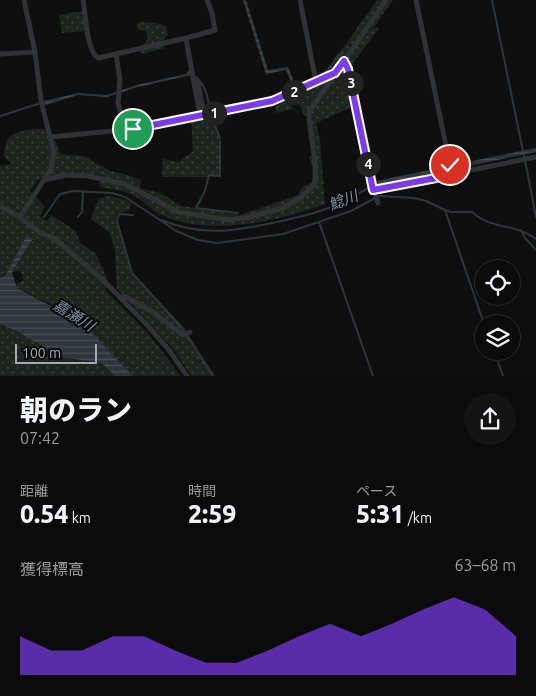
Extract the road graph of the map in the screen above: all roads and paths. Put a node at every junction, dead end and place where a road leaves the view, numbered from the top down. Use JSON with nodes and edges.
{"nodes":[{"id":1,"x":24,"y":0,"type":"edge"},
{"id":2,"x":83,"y":0,"type":"edge"},
{"id":3,"x":207,"y":0,"type":"edge"},
{"id":4,"x":300,"y":0,"type":"edge"},
{"id":5,"x":386,"y":0,"type":"edge"},
{"id":6,"x":416,"y":0,"type":"edge"},
{"id":7,"x":186,"y":39,"type":"junction"},
{"id":8,"x":35,"y":52,"type":"junction"},
{"id":9,"x":0,"y":54,"type":"edge"},
{"id":10,"x":116,"y":54,"type":"junction"},
{"id":11,"x":344,"y":61,"type":"junction"},
{"id":12,"x":335,"y":73,"type":"junction"},
{"id":13,"x":198,"y":82,"type":"dead end"},
{"id":14,"x":316,"y":82,"type":"junction"},
{"id":15,"x":202,"y":115,"type":"junction"},
{"id":16,"x":125,"y":130,"type":"junction"},
{"id":17,"x":50,"y":138,"type":"junction"},
{"id":18,"x":536,"y":157,"type":"edge"},
{"id":19,"x":451,"y":173,"type":"junction"},
{"id":20,"x":44,"y":180,"type":"junction"},
{"id":21,"x":373,"y":187,"type":"junction"},
{"id":22,"x":378,"y":203,"type":"dead end"},
{"id":23,"x":0,"y":206,"type":"edge"},
{"id":24,"x":20,"y":217,"type":"junction"},
{"id":25,"x":121,"y":297,"type":"junction"},
{"id":26,"x":190,"y":332,"type":"dead end"},
{"id":27,"x":187,"y":376,"type":"edge"}],
"edges":[{"from":1,"to":8,"type":"street"},
{"from":2,"to":10,"type":"street"},
{"from":3,"to":7,"type":"street"},
{"from":4,"to":14,"type":"street"},
{"from":5,"to":11,"type":"street"},
{"from":6,"to":19,"type":"street"},
{"from":7,"to":10,"type":"street"},
{"from":7,"to":15,"type":"street"},
{"from":8,"to":9,"type":"street"},
{"from":8,"to":17,"type":"street"},
{"from":10,"to":16,"type":"street"},
{"from":11,"to":12,"type":"street"},
{"from":11,"to":21,"type":"street"},
{"from":12,"to":14,"type":"street"},
{"from":12,"to":20,"type":"street"},
{"from":13,"to":15,"type":"street"},
{"from":14,"to":15,"type":"street"},
{"from":15,"to":16,"type":"street"},
{"from":16,"to":17,"type":"street"},
{"from":17,"to":20,"type":"street"},
{"from":18,"to":19,"type":"street"},
{"from":19,"to":21,"type":"street"},
{"from":20,"to":24,"type":"street"},
{"from":21,"to":22,"type":"street"},
{"from":23,"to":24,"type":"street"},
{"from":24,"to":25,"type":"street"},
{"from":25,"to":26,"type":"street"},
{"from":25,"to":27,"type":"street"}]}
